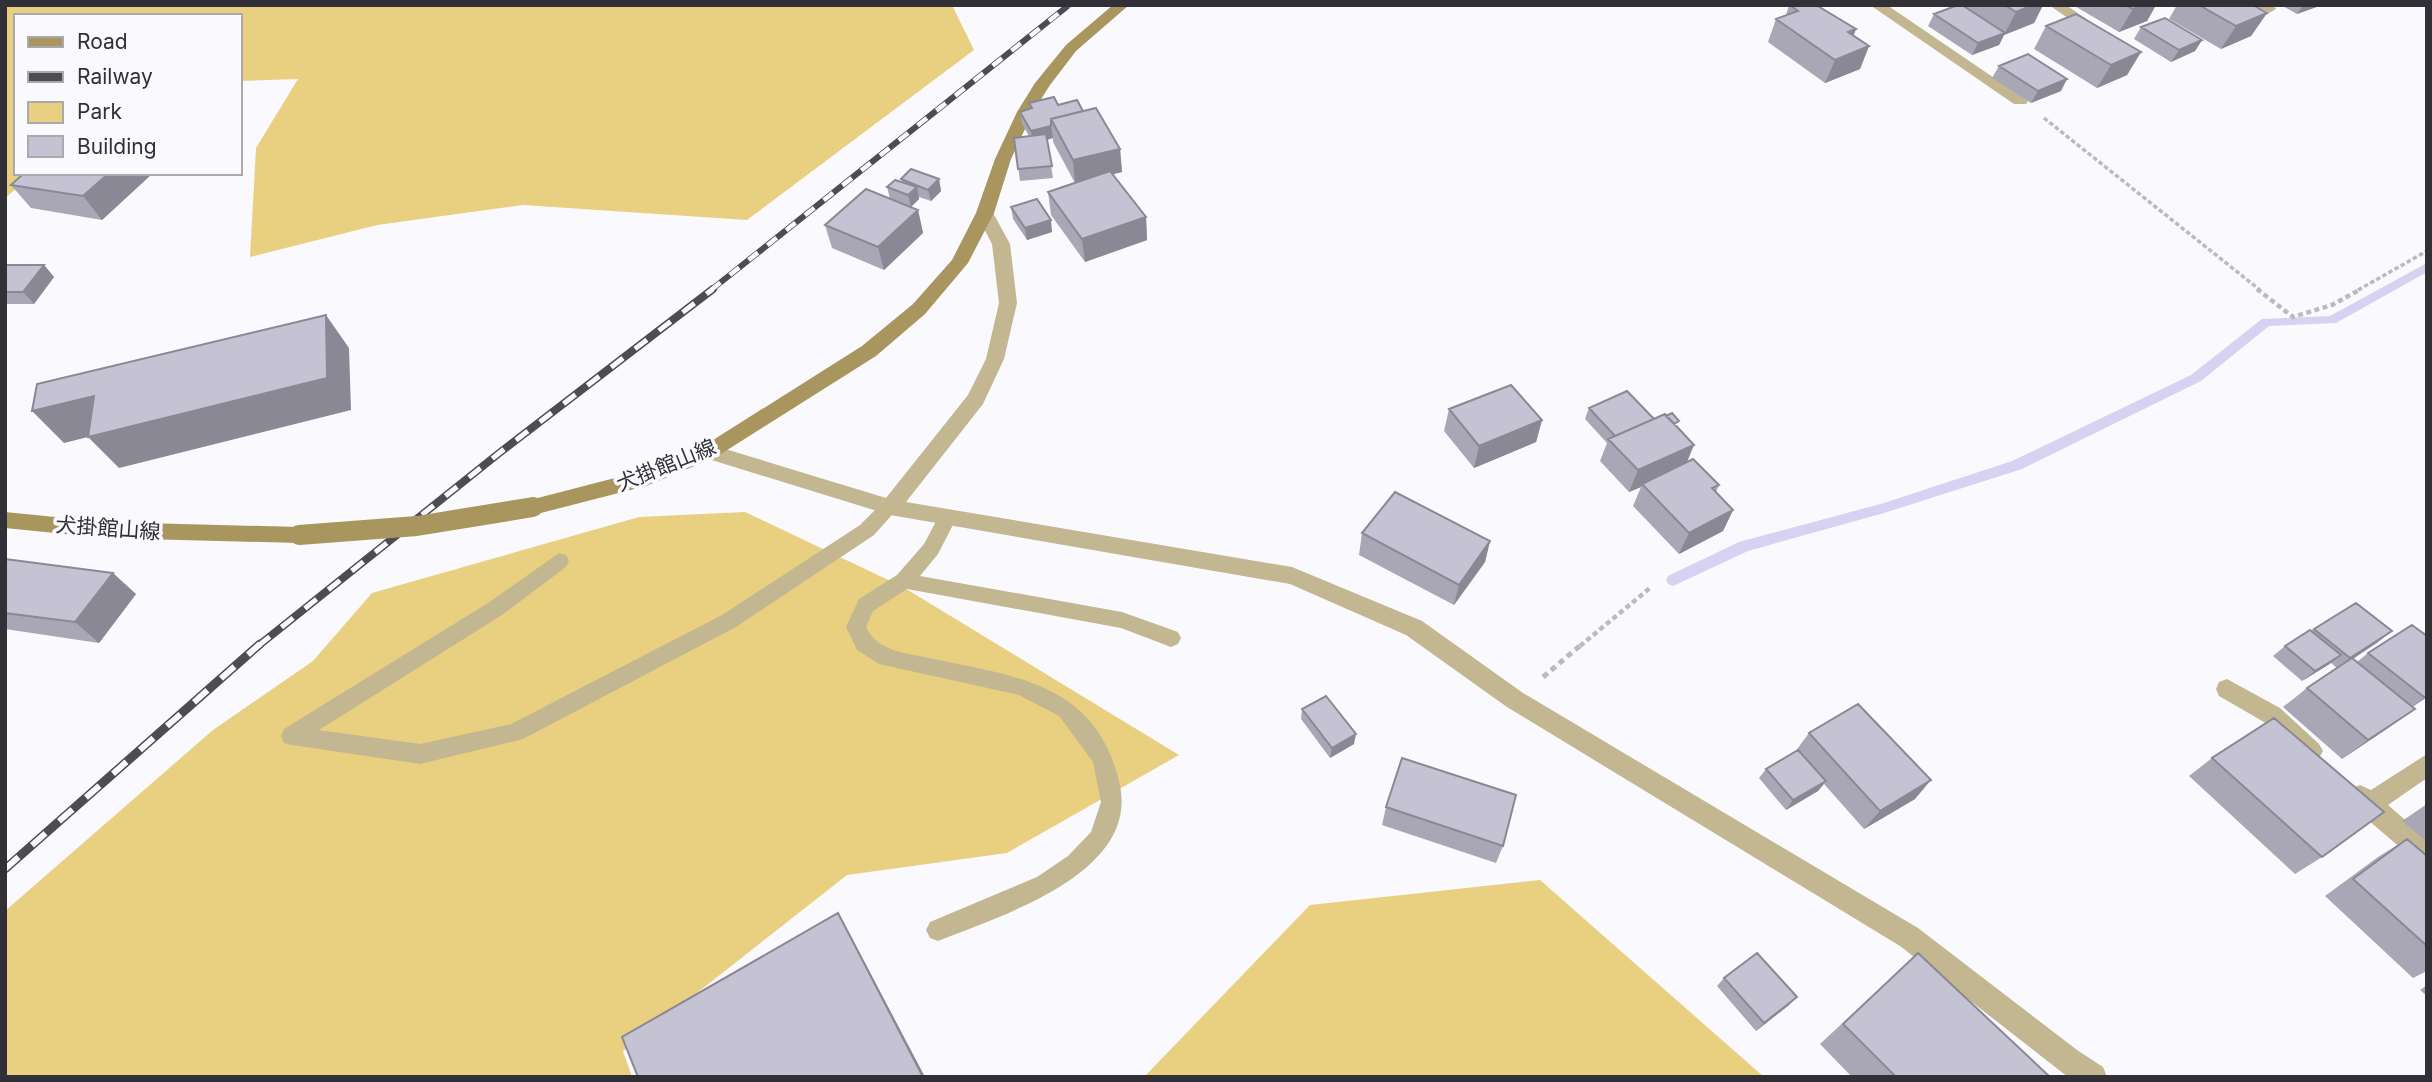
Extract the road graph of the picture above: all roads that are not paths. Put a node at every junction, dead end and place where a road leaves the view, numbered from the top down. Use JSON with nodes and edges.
{"nodes":[{"id":1,"x":1122,"y":5,"type":"edge"},
{"id":2,"x":2056,"y":5,"type":"edge"},
{"id":3,"x":1879,"y":6,"type":"edge"},
{"id":4,"x":2113,"y":41,"type":"edge"},
{"id":5,"x":2020,"y":102,"type":"road end"},
{"id":6,"x":985,"y":213,"type":"junction"},
{"id":7,"x":709,"y":452,"type":"junction"},
{"id":8,"x":890,"y":507,"type":"junction"},
{"id":9,"x":948,"y":517,"type":"junction"},
{"id":10,"x":5,"y":520,"type":"edge"},
{"id":11,"x":559,"y":561,"type":"dead end"},
{"id":12,"x":904,"y":580,"type":"junction"},
{"id":13,"x":1171,"y":638,"type":"dead end"},
{"id":14,"x":2227,"y":689,"type":"dead end"},
{"id":15,"x":2427,"y":764,"type":"edge"},
{"id":16,"x":2369,"y":805,"type":"junction"},
{"id":17,"x":2427,"y":855,"type":"edge"},
{"id":18,"x":938,"y":930,"type":"dead end"},
{"id":19,"x":2093,"y":1077,"type":"edge"}],
"edges":[{"from":1,"to":6,"type":"main road","name":"犬掛館山線"},
{"from":2,"to":4,"type":"street"},
{"from":3,"to":5,"type":"street"},
{"from":6,"to":7,"type":"main road","name":"犬掛館山線"},
{"from":6,"to":8,"type":"street"},
{"from":7,"to":8,"type":"street"},
{"from":7,"to":10,"type":"main road","name":"犬掛館山線","bridge":true},
{"from":8,"to":9,"type":"street"},
{"from":8,"to":11,"type":"lane"},
{"from":9,"to":12,"type":"lane"},
{"from":9,"to":19,"type":"street"},
{"from":12,"to":13,"type":"lane"},
{"from":12,"to":18,"type":"lane"},
{"from":14,"to":16,"type":"street"},
{"from":15,"to":16,"type":"street"},
{"from":16,"to":17,"type":"street"}]}
